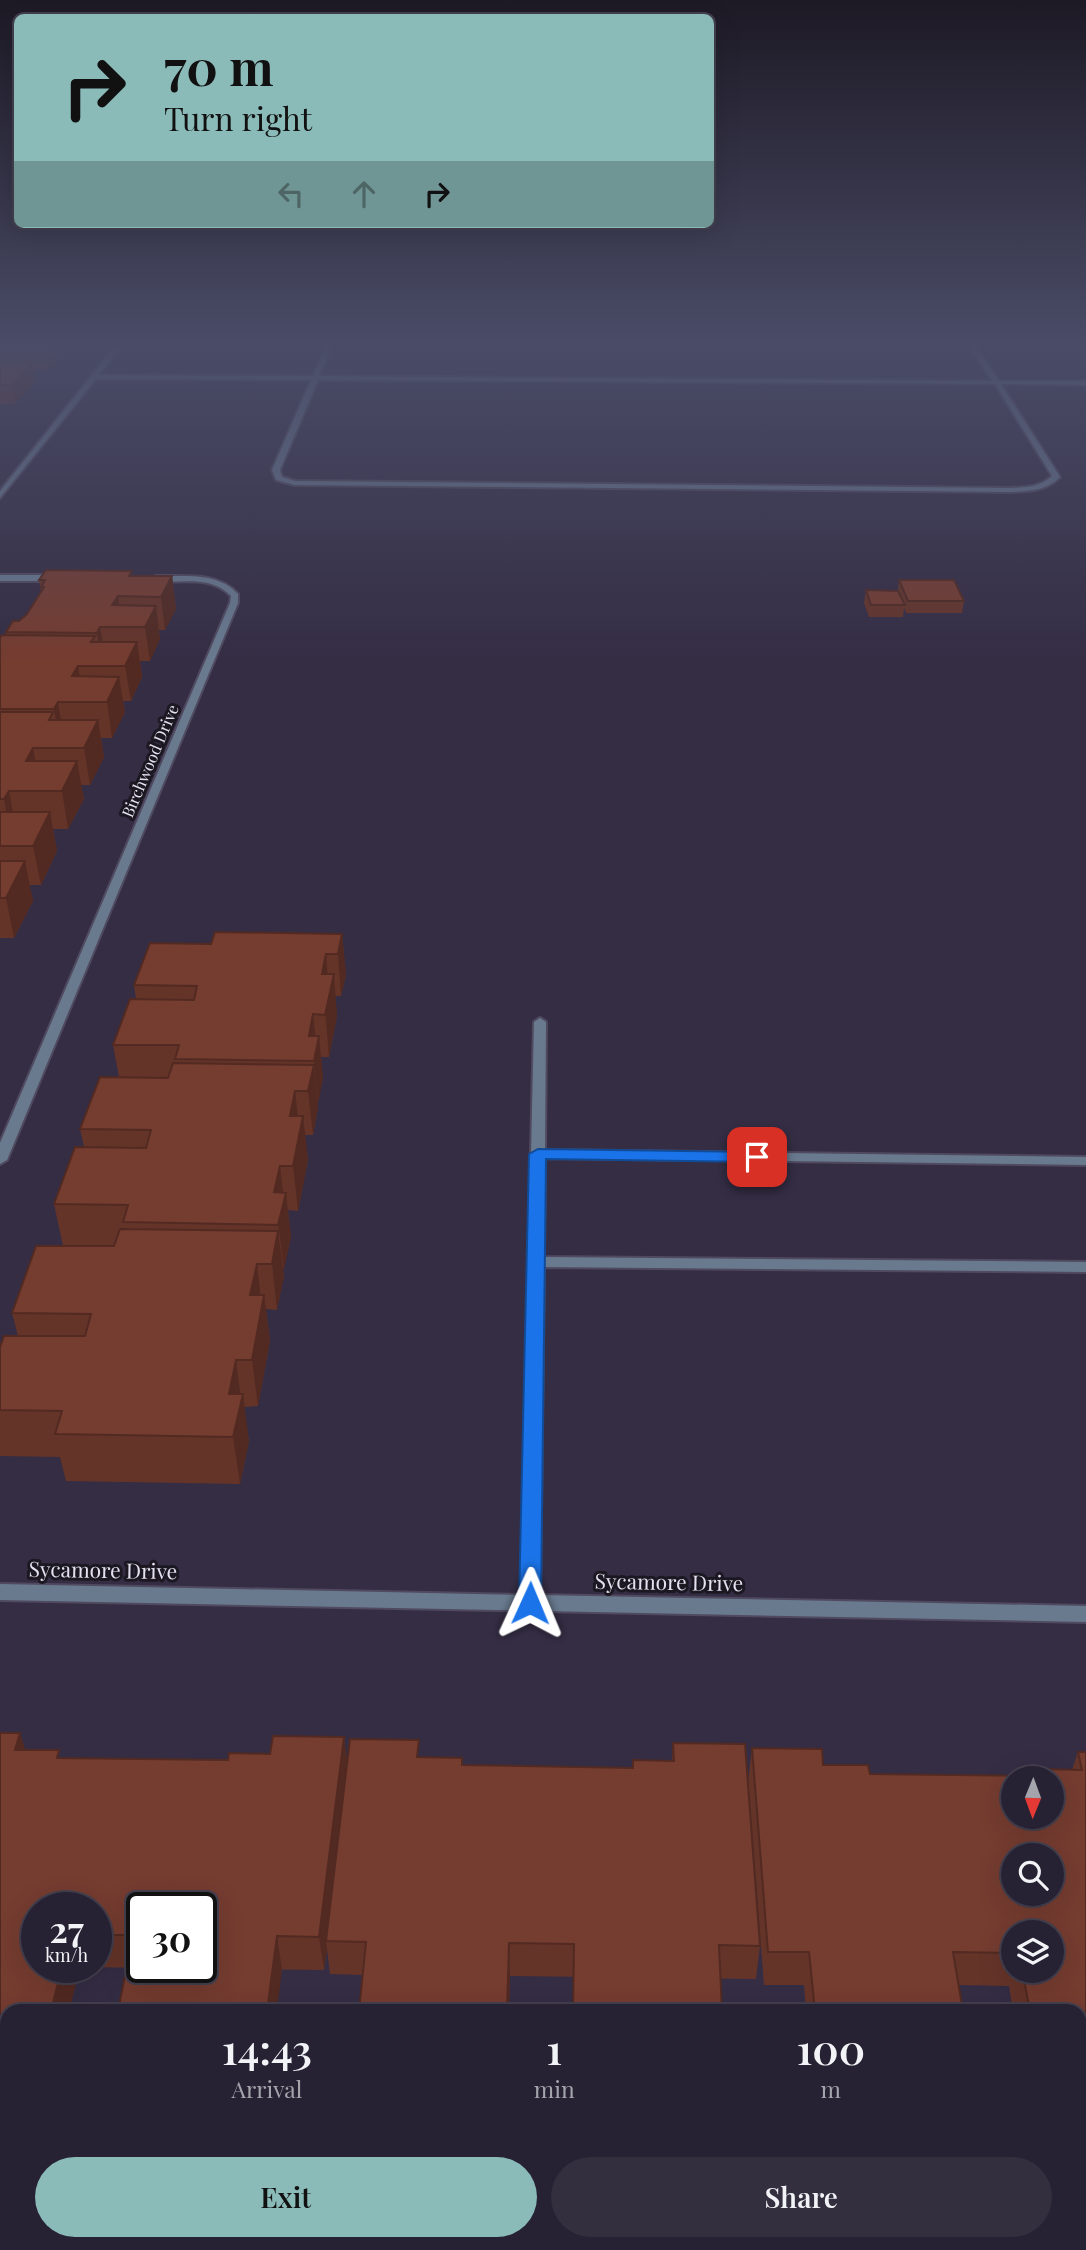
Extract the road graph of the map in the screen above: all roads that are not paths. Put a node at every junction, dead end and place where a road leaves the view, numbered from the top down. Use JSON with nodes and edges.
{"nodes":[{"id":1,"x":36,"y":451,"type":"edge"},
{"id":2,"x":284,"y":451,"type":"edge"},
{"id":3,"x":1041,"y":451,"type":"edge"},
{"id":4,"x":0,"y":496,"type":"edge"},
{"id":5,"x":0,"y":578,"type":"edge"},
{"id":6,"x":66,"y":579,"type":"edge"},
{"id":7,"x":144,"y":579,"type":"edge"},
{"id":8,"x":540,"y":1022,"type":"dead end"},
{"id":9,"x":538,"y":1154,"type":"junction"},
{"id":10,"x":0,"y":1160,"type":"edge"},
{"id":11,"x":1086,"y":1161,"type":"edge"},
{"id":12,"x":536,"y":1262,"type":"junction"},
{"id":13,"x":1086,"y":1267,"type":"edge"},
{"id":14,"x":0,"y":1592,"type":"edge"},
{"id":15,"x":530,"y":1603,"type":"junction"},
{"id":16,"x":1086,"y":1614,"type":"edge"}],
"edges":[{"from":1,"to":4,"type":"street"},
{"from":2,"to":3,"type":"street"},
{"from":5,"to":6,"type":"street"},
{"from":7,"to":10,"type":"street","name":"Birchwood Drive"},
{"from":8,"to":9,"type":"street"},
{"from":9,"to":11,"type":"street"},
{"from":9,"to":12,"type":"street"},
{"from":12,"to":13,"type":"street"},
{"from":12,"to":15,"type":"street"},
{"from":14,"to":15,"type":"street","name":"Sycamore Drive"},
{"from":15,"to":16,"type":"street","name":"Sycamore Drive"}]}
